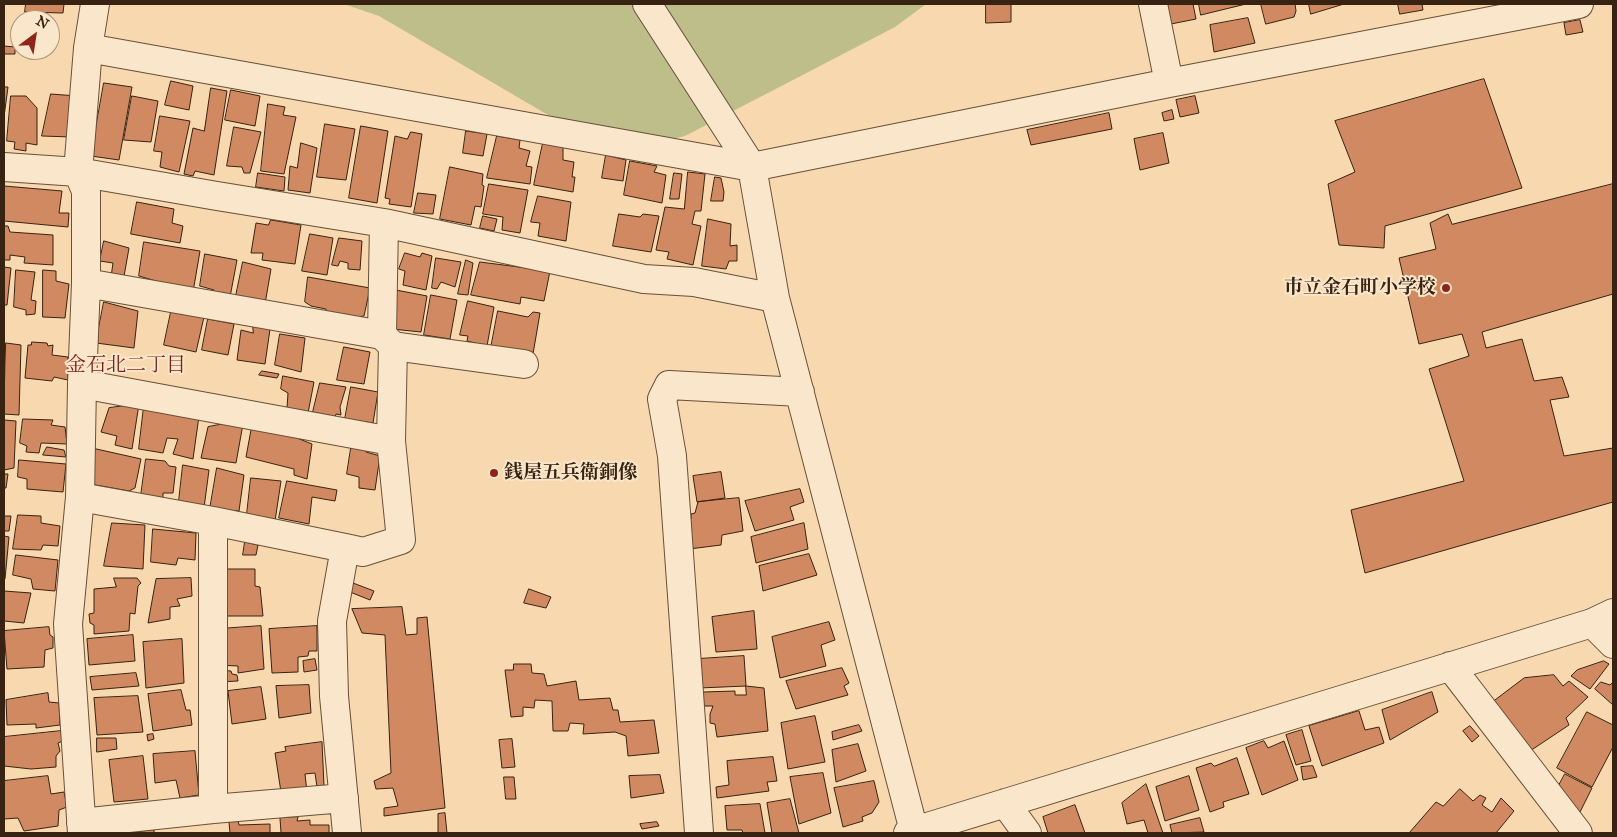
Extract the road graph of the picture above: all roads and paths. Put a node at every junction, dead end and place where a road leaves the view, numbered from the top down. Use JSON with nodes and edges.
{"nodes":[{"id":1,"x":96,"y":4,"type":"edge"},
{"id":2,"x":647,"y":4,"type":"edge"},
{"id":3,"x":1153,"y":4,"type":"edge"},
{"id":4,"x":1579,"y":4,"type":"edge"},
{"id":5,"x":88,"y":48,"type":"junction"},
{"id":6,"x":1169,"y":83,"type":"junction"},
{"id":7,"x":4,"y":167,"type":"edge"},
{"id":8,"x":752,"y":167,"type":"junction"},
{"id":9,"x":78,"y":172,"type":"junction"},
{"id":10,"x":384,"y":223,"type":"junction"},
{"id":11,"x":86,"y":283,"type":"junction"},
{"id":12,"x":775,"y":298,"type":"junction"},
{"id":13,"x":387,"y":340,"type":"junction"},
{"id":14,"x":524,"y":364,"type":"dead end"},
{"id":15,"x":82,"y":384,"type":"junction"},
{"id":16,"x":800,"y":392,"type":"junction"},
{"id":17,"x":391,"y":441,"type":"junction"},
{"id":18,"x":80,"y":497,"type":"junction"},
{"id":19,"x":213,"y":522,"type":"junction"},
{"id":20,"x":345,"y":548,"type":"junction"},
{"id":21,"x":1602,"y":618,"type":"edge"},
{"id":22,"x":1613,"y":644,"type":"edge"},
{"id":23,"x":1450,"y":666,"type":"junction"},
{"id":24,"x":344,"y":798,"type":"junction"},
{"id":25,"x":1005,"y":803,"type":"junction"},
{"id":26,"x":213,"y":809,"type":"junction"},
{"id":27,"x":82,"y":828,"type":"edge"},
{"id":28,"x":911,"y":832,"type":"edge"},
{"id":29,"x":346,"y":833,"type":"edge"},
{"id":30,"x":699,"y":833,"type":"edge"},
{"id":31,"x":1027,"y":833,"type":"edge"},
{"id":32,"x":1578,"y":833,"type":"edge"}],
"edges":[{"from":1,"to":5,"type":"street"},
{"from":2,"to":8,"type":"street"},
{"from":3,"to":6,"type":"street"},
{"from":4,"to":6,"type":"street"},
{"from":5,"to":8,"type":"street"},
{"from":5,"to":9,"type":"street"},
{"from":6,"to":8,"type":"street"},
{"from":7,"to":9,"type":"street"},
{"from":8,"to":12,"type":"street"},
{"from":9,"to":10,"type":"street"},
{"from":9,"to":11,"type":"street"},
{"from":10,"to":12,"type":"street"},
{"from":10,"to":13,"type":"street"},
{"from":11,"to":13,"type":"street"},
{"from":11,"to":15,"type":"street"},
{"from":12,"to":16,"type":"street"},
{"from":13,"to":14,"type":"street"},
{"from":13,"to":17,"type":"street"},
{"from":15,"to":17,"type":"street"},
{"from":15,"to":18,"type":"street"},
{"from":16,"to":28,"type":"street"},
{"from":16,"to":30,"type":"street"},
{"from":17,"to":20,"type":"street"},
{"from":18,"to":19,"type":"street"},
{"from":18,"to":27,"type":"street"},
{"from":19,"to":20,"type":"street"},
{"from":19,"to":26,"type":"street"},
{"from":20,"to":24,"type":"street"},
{"from":21,"to":22,"type":"street"},
{"from":21,"to":23,"type":"street"},
{"from":23,"to":25,"type":"street"},
{"from":23,"to":32,"type":"street"},
{"from":24,"to":26,"type":"street"},
{"from":24,"to":29,"type":"street"},
{"from":25,"to":28,"type":"street"},
{"from":25,"to":31,"type":"street"},
{"from":26,"to":27,"type":"street"}]}
